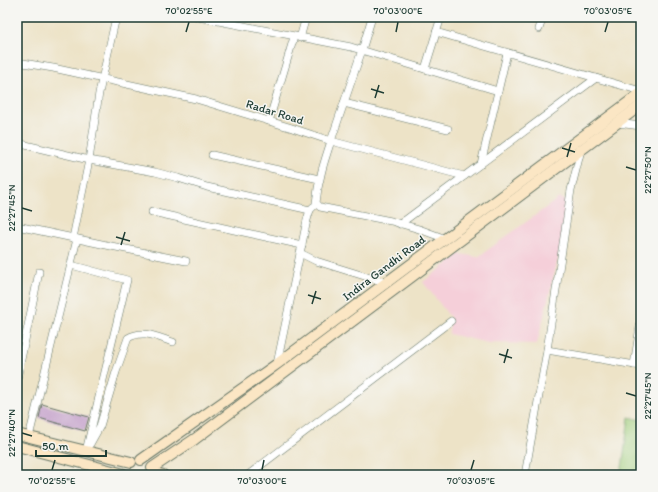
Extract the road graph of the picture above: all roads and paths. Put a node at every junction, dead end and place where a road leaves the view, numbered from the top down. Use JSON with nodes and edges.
{"nodes":[{"id":1,"x":116,"y":17,"type":"edge"},
{"id":2,"x":198,"y":17,"type":"edge"},
{"id":3,"x":239,"y":17,"type":"edge"},
{"id":4,"x":306,"y":17,"type":"edge"},
{"id":5,"x":372,"y":17,"type":"edge"},
{"id":6,"x":441,"y":17,"type":"edge"},
{"id":7,"x":542,"y":17,"type":"edge"},
{"id":8,"x":237,"y":25,"type":"junction"},
{"id":9,"x":539,"y":29,"type":"dead end"},
{"id":10,"x":436,"y":32,"type":"junction"},
{"id":11,"x":297,"y":37,"type":"junction"},
{"id":12,"x":362,"y":50,"type":"junction"},
{"id":13,"x":508,"y":53,"type":"junction"},
{"id":14,"x":17,"y":62,"type":"edge"},
{"id":15,"x":425,"y":69,"type":"junction"},
{"id":16,"x":102,"y":78,"type":"junction"},
{"id":17,"x":596,"y":78,"type":"junction"},
{"id":18,"x":498,"y":91,"type":"junction"},
{"id":19,"x":641,"y":92,"type":"edge"},
{"id":20,"x":344,"y":103,"type":"junction"},
{"id":21,"x":641,"y":105,"type":"edge"},
{"id":22,"x":269,"y":121,"type":"junction"},
{"id":23,"x":604,"y":121,"type":"junction"},
{"id":24,"x":617,"y":123,"type":"junction"},
{"id":25,"x":641,"y":126,"type":"edge"},
{"id":26,"x":448,"y":128,"type":"dead end"},
{"id":27,"x":331,"y":141,"type":"junction"},
{"id":28,"x":17,"y":143,"type":"edge"},
{"id":29,"x":577,"y":146,"type":"junction"},
{"id":30,"x":212,"y":155,"type":"dead end"},
{"id":31,"x":88,"y":160,"type":"junction"},
{"id":32,"x":480,"y":164,"type":"junction"},
{"id":33,"x":464,"y":176,"type":"junction"},
{"id":34,"x":319,"y":179,"type":"junction"},
{"id":35,"x":316,"y":203,"type":"junction"},
{"id":36,"x":310,"y":210,"type":"junction"},
{"id":37,"x":152,"y":212,"type":"dead end"},
{"id":38,"x":400,"y":224,"type":"junction"},
{"id":39,"x":17,"y":226,"type":"edge"},
{"id":40,"x":446,"y":238,"type":"junction"},
{"id":41,"x":75,"y":239,"type":"junction"},
{"id":42,"x":301,"y":249,"type":"junction"},
{"id":43,"x":186,"y":261,"type":"dead end"},
{"id":44,"x":71,"y":265,"type":"junction"},
{"id":45,"x":39,"y":272,"type":"dead end"},
{"id":46,"x":386,"y":283,"type":"junction"},
{"id":47,"x":451,"y":320,"type":"dead end"},
{"id":48,"x":641,"y":320,"type":"edge"},
{"id":49,"x":173,"y":342,"type":"dead end"},
{"id":50,"x":547,"y":350,"type":"junction"},
{"id":51,"x":277,"y":364,"type":"junction"},
{"id":52,"x":638,"y":365,"type":"edge"},
{"id":53,"x":17,"y":378,"type":"edge"},
{"id":54,"x":17,"y":434,"type":"edge"},
{"id":55,"x":29,"y":437,"type":"junction"},
{"id":56,"x":17,"y":446,"type":"edge"},
{"id":57,"x":86,"y":451,"type":"junction"},
{"id":58,"x":136,"y":461,"type":"junction"},
{"id":59,"x":101,"y":472,"type":"edge"},
{"id":60,"x":155,"y":473,"type":"edge"},
{"id":61,"x":124,"y":474,"type":"edge"},
{"id":62,"x":248,"y":475,"type":"edge"},
{"id":63,"x":525,"y":475,"type":"edge"}],
"edges":[{"from":1,"to":16,"type":"street"},
{"from":2,"to":8,"type":"street"},
{"from":3,"to":8,"type":"street"},
{"from":4,"to":11,"type":"street"},
{"from":5,"to":12,"type":"street"},
{"from":6,"to":10,"type":"street"},
{"from":7,"to":9,"type":"street"},
{"from":8,"to":11,"type":"street"},
{"from":10,"to":13,"type":"street"},
{"from":10,"to":15,"type":"street"},
{"from":11,"to":12,"type":"street"},
{"from":11,"to":22,"type":"street"},
{"from":12,"to":15,"type":"street"},
{"from":12,"to":20,"type":"street"},
{"from":13,"to":17,"type":"street"},
{"from":13,"to":18,"type":"street"},
{"from":14,"to":16,"type":"street","name":"Radar Road"},
{"from":15,"to":18,"type":"street"},
{"from":16,"to":22,"type":"street","name":"Radar Road"},
{"from":16,"to":31,"type":"street"},
{"from":17,"to":19,"type":"street"},
{"from":17,"to":32,"type":"street"},
{"from":18,"to":32,"type":"street"},
{"from":19,"to":23,"type":"main road","name":"Indira Gandhi Road"},
{"from":20,"to":26,"type":"street"},
{"from":20,"to":27,"type":"street"},
{"from":21,"to":24,"type":"main road","name":"Indira Gandhi Road"},
{"from":22,"to":27,"type":"street","name":"Radar Road"},
{"from":23,"to":24,"type":"main road"},
{"from":23,"to":29,"type":"main road","name":"Indira Gandhi Road"},
{"from":24,"to":25,"type":"street"},
{"from":24,"to":29,"type":"main road","name":"Indira Gandhi Road"},
{"from":27,"to":33,"type":"street","name":"Radar Road"},
{"from":27,"to":34,"type":"street"},
{"from":28,"to":31,"type":"street"},
{"from":29,"to":40,"type":"main road","name":"Indira Gandhi Road"},
{"from":29,"to":50,"type":"street"},
{"from":29,"to":60,"type":"main road","name":"Indira Gandhi Road"},
{"from":30,"to":34,"type":"street"},
{"from":31,"to":36,"type":"street"},
{"from":31,"to":41,"type":"street"},
{"from":32,"to":33,"type":"street"},
{"from":33,"to":38,"type":"street"},
{"from":34,"to":35,"type":"street"},
{"from":35,"to":36,"type":"street"},
{"from":35,"to":38,"type":"street"},
{"from":36,"to":42,"type":"street"},
{"from":37,"to":42,"type":"street"},
{"from":38,"to":40,"type":"street"},
{"from":39,"to":41,"type":"street"},
{"from":40,"to":46,"type":"main road","name":"Indira Gandhi Road"},
{"from":41,"to":43,"type":"street"},
{"from":41,"to":44,"type":"street"},
{"from":42,"to":46,"type":"street"},
{"from":42,"to":51,"type":"street"},
{"from":44,"to":55,"type":"street"},
{"from":44,"to":57,"type":"street"},
{"from":45,"to":53,"type":"street"},
{"from":46,"to":51,"type":"main road","name":"Indira Gandhi Road"},
{"from":47,"to":62,"type":"street"},
{"from":48,"to":52,"type":"street"},
{"from":49,"to":57,"type":"street"},
{"from":50,"to":52,"type":"street"},
{"from":50,"to":63,"type":"street"},
{"from":51,"to":58,"type":"main road","name":"Indira Gandhi Road"},
{"from":54,"to":55,"type":"main road"},
{"from":55,"to":57,"type":"main road"},
{"from":56,"to":59,"type":"main road"},
{"from":57,"to":58,"type":"main road"},
{"from":58,"to":60,"type":"main road"},
{"from":58,"to":61,"type":"main road"},
{"from":59,"to":61,"type":"main road"}]}
